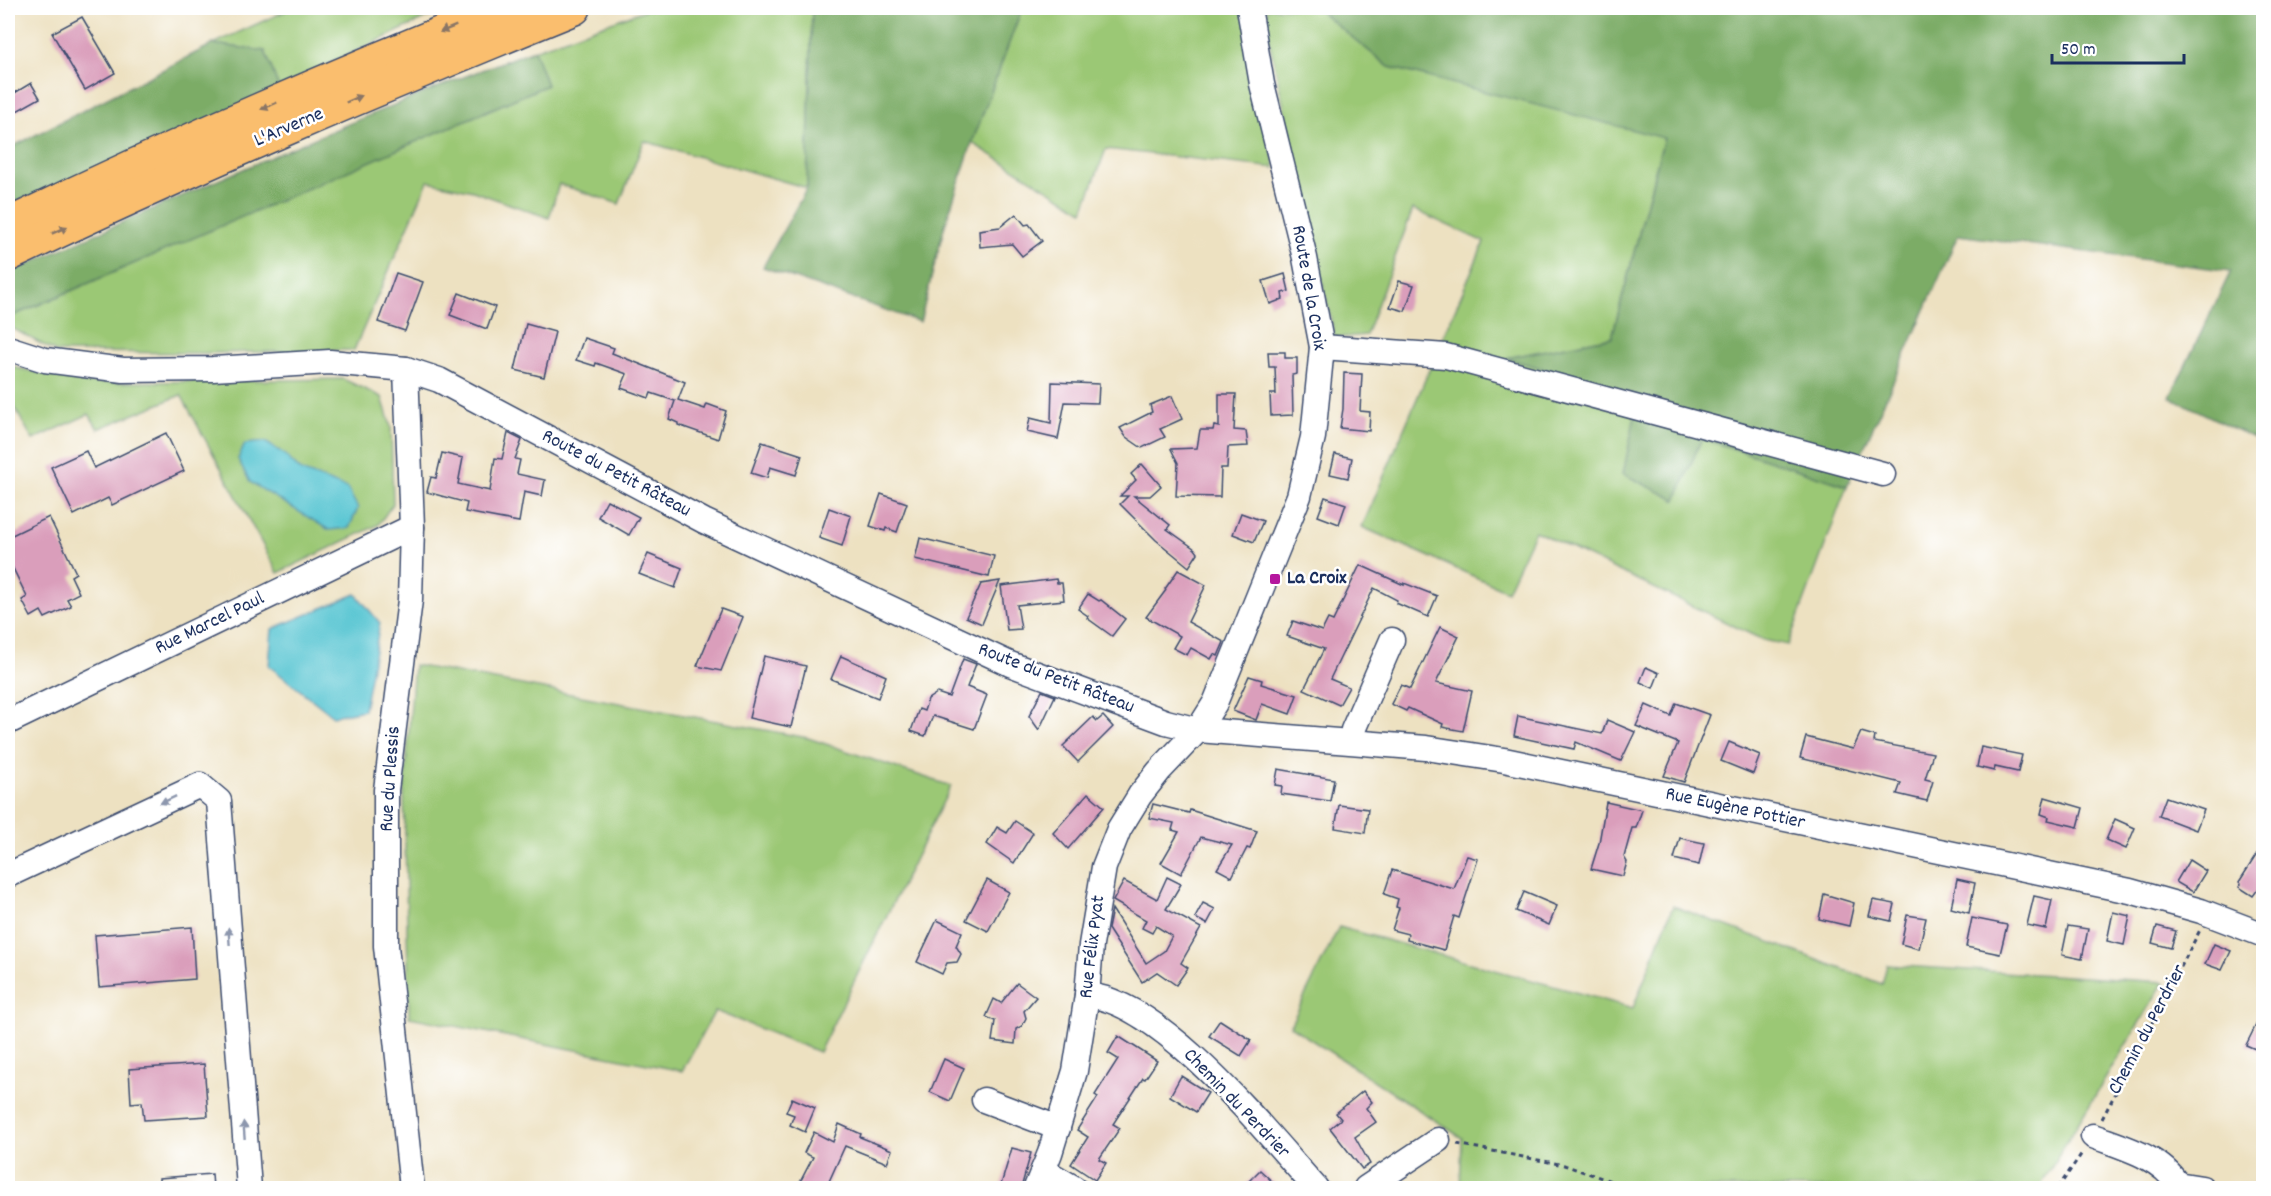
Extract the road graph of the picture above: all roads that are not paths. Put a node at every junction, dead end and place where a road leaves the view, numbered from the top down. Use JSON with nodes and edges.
{"nodes":[{"id":1,"x":503,"y":8,"type":"edge"},
{"id":2,"x":574,"y":8,"type":"edge"},
{"id":3,"x":1249,"y":8,"type":"edge"},
{"id":4,"x":8,"y":225,"type":"edge"},
{"id":5,"x":8,"y":255,"type":"edge"},
{"id":6,"x":1322,"y":347,"type":"junction"},
{"id":7,"x":8,"y":348,"type":"edge"},
{"id":8,"x":406,"y":369,"type":"junction"},
{"id":9,"x":1883,"y":474,"type":"dead end"},
{"id":10,"x":412,"y":526,"type":"junction"},
{"id":11,"x":1392,"y":640,"type":"dead end"},
{"id":12,"x":8,"y":722,"type":"edge"},
{"id":13,"x":1198,"y":730,"type":"junction"},
{"id":14,"x":1351,"y":741,"type":"junction"},
{"id":15,"x":8,"y":875,"type":"edge"},
{"id":16,"x":2264,"y":935,"type":"edge"},
{"id":17,"x":1088,"y":995,"type":"junction"},
{"id":18,"x":984,"y":1100,"type":"dead end"},
{"id":19,"x":1058,"y":1128,"type":"junction"},
{"id":20,"x":2093,"y":1136,"type":"road end"},
{"id":21,"x":1438,"y":1140,"type":"road end"},
{"id":22,"x":1040,"y":1179,"type":"edge"},
{"id":23,"x":2175,"y":1186,"type":"edge"},
{"id":24,"x":249,"y":1188,"type":"edge"},
{"id":25,"x":412,"y":1188,"type":"edge"},
{"id":26,"x":1074,"y":1188,"type":"edge"},
{"id":27,"x":1316,"y":1188,"type":"edge"},
{"id":28,"x":1366,"y":1188,"type":"edge"},
{"id":29,"x":2202,"y":1188,"type":"edge"}],
"edges":[{"from":1,"to":4,"type":"highway","name":"L'Arverne","one_way":true},
{"from":5,"to":2,"type":"highway","name":"L'Arverne","one_way":true},
{"from":3,"to":6,"type":"street","name":"Route de la Croix"},
{"from":6,"to":9,"type":"street"},
{"from":6,"to":13,"type":"street","name":"Route de la Croix"},
{"from":7,"to":8,"type":"street","name":"Route du Petit Râteau"},
{"from":8,"to":10,"type":"street","name":"Rue du Plessis"},
{"from":8,"to":13,"type":"street","name":"Route du Petit Râteau"},
{"from":10,"to":12,"type":"street","name":"Rue Marcel Paul"},
{"from":10,"to":25,"type":"street","name":"Rue du Plessis"},
{"from":11,"to":14,"type":"street"},
{"from":13,"to":14,"type":"street","name":"Rue Eugène Pottier"},
{"from":13,"to":17,"type":"street","name":"Rue Félix Pyat"},
{"from":14,"to":16,"type":"street","name":"Rue Eugène Pottier"},
{"from":24,"to":15,"type":"street","one_way":true},
{"from":17,"to":19,"type":"street","name":"Rue Félix Pyat"},
{"from":17,"to":27,"type":"street","name":"Chemin du Perdrier"},
{"from":18,"to":19,"type":"street"},
{"from":19,"to":22,"type":"street","name":"Rue Félix Pyat"},
{"from":20,"to":23,"type":"street"},
{"from":21,"to":28,"type":"street"},
{"from":22,"to":26,"type":"street"},
{"from":23,"to":29,"type":"street"}]}
